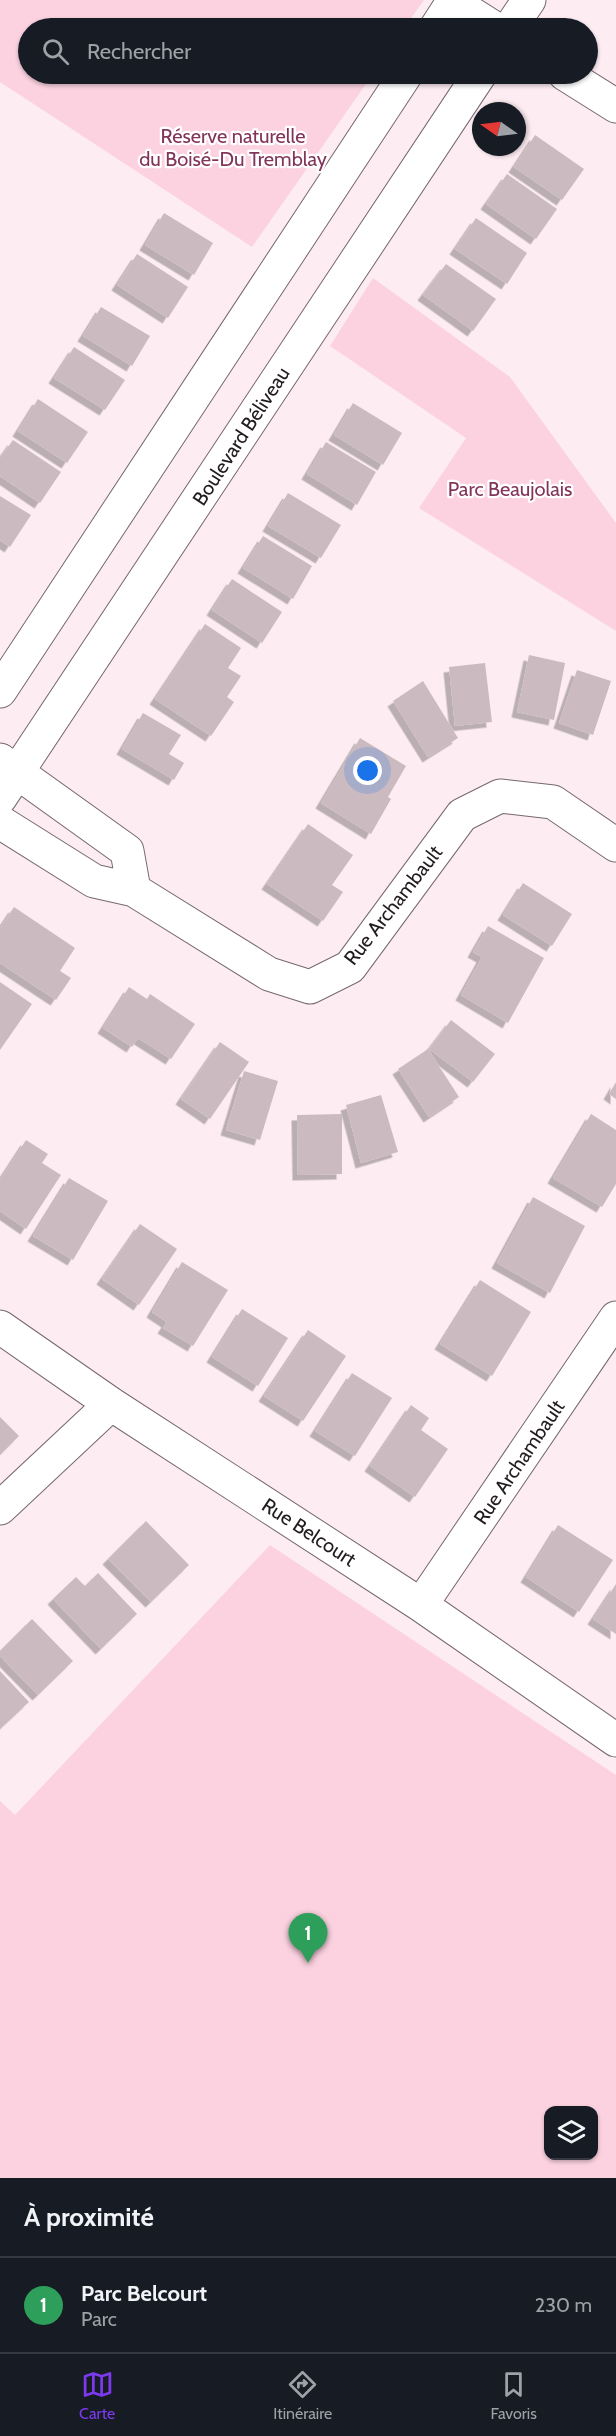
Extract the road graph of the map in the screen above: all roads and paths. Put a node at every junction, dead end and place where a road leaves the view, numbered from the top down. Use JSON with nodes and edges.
{"nodes":[{"id":1,"x":529,"y":0,"type":"edge"},
{"id":2,"x":448,"y":10,"type":"edge"},
{"id":3,"x":469,"y":18,"type":"edge"},
{"id":4,"x":517,"y":18,"type":"edge"},
{"id":5,"x":399,"y":84,"type":"edge"},
{"id":6,"x":473,"y":84,"type":"edge"},
{"id":7,"x":581,"y":84,"type":"edge"},
{"id":8,"x":616,"y":106,"type":"edge"},
{"id":9,"x":0,"y":691,"type":"edge"},
{"id":10,"x":6,"y":777,"type":"edge"},
{"id":11,"x":0,"y":822,"type":"edge"},
{"id":12,"x":616,"y":845,"type":"edge"},
{"id":13,"x":134,"y":890,"type":"junction"},
{"id":14,"x":616,"y":1318,"type":"edge"},
{"id":15,"x":0,"y":1327,"type":"edge"},
{"id":16,"x":111,"y":1404,"type":"junction"},
{"id":17,"x":0,"y":1508,"type":"edge"},
{"id":18,"x":421,"y":1605,"type":"junction"},
{"id":19,"x":616,"y":1740,"type":"edge"}],
"edges":[{"from":1,"to":4,"type":"street"},
{"from":2,"to":3,"type":"street"},
{"from":5,"to":9,"type":"street"},
{"from":6,"to":10,"type":"street","name":"Boulevard Béliveau"},
{"from":7,"to":8,"type":"street"},
{"from":10,"to":13,"type":"street"},
{"from":11,"to":13,"type":"street","name":"Rue Archambault"},
{"from":12,"to":13,"type":"street","name":"Rue Archambault"},
{"from":14,"to":18,"type":"street","name":"Rue Archambault"},
{"from":15,"to":16,"type":"street","name":"Rue Belcourt"},
{"from":16,"to":17,"type":"street"},
{"from":16,"to":18,"type":"street","name":"Rue Belcourt"},
{"from":18,"to":19,"type":"street","name":"Rue Belcourt"}]}
